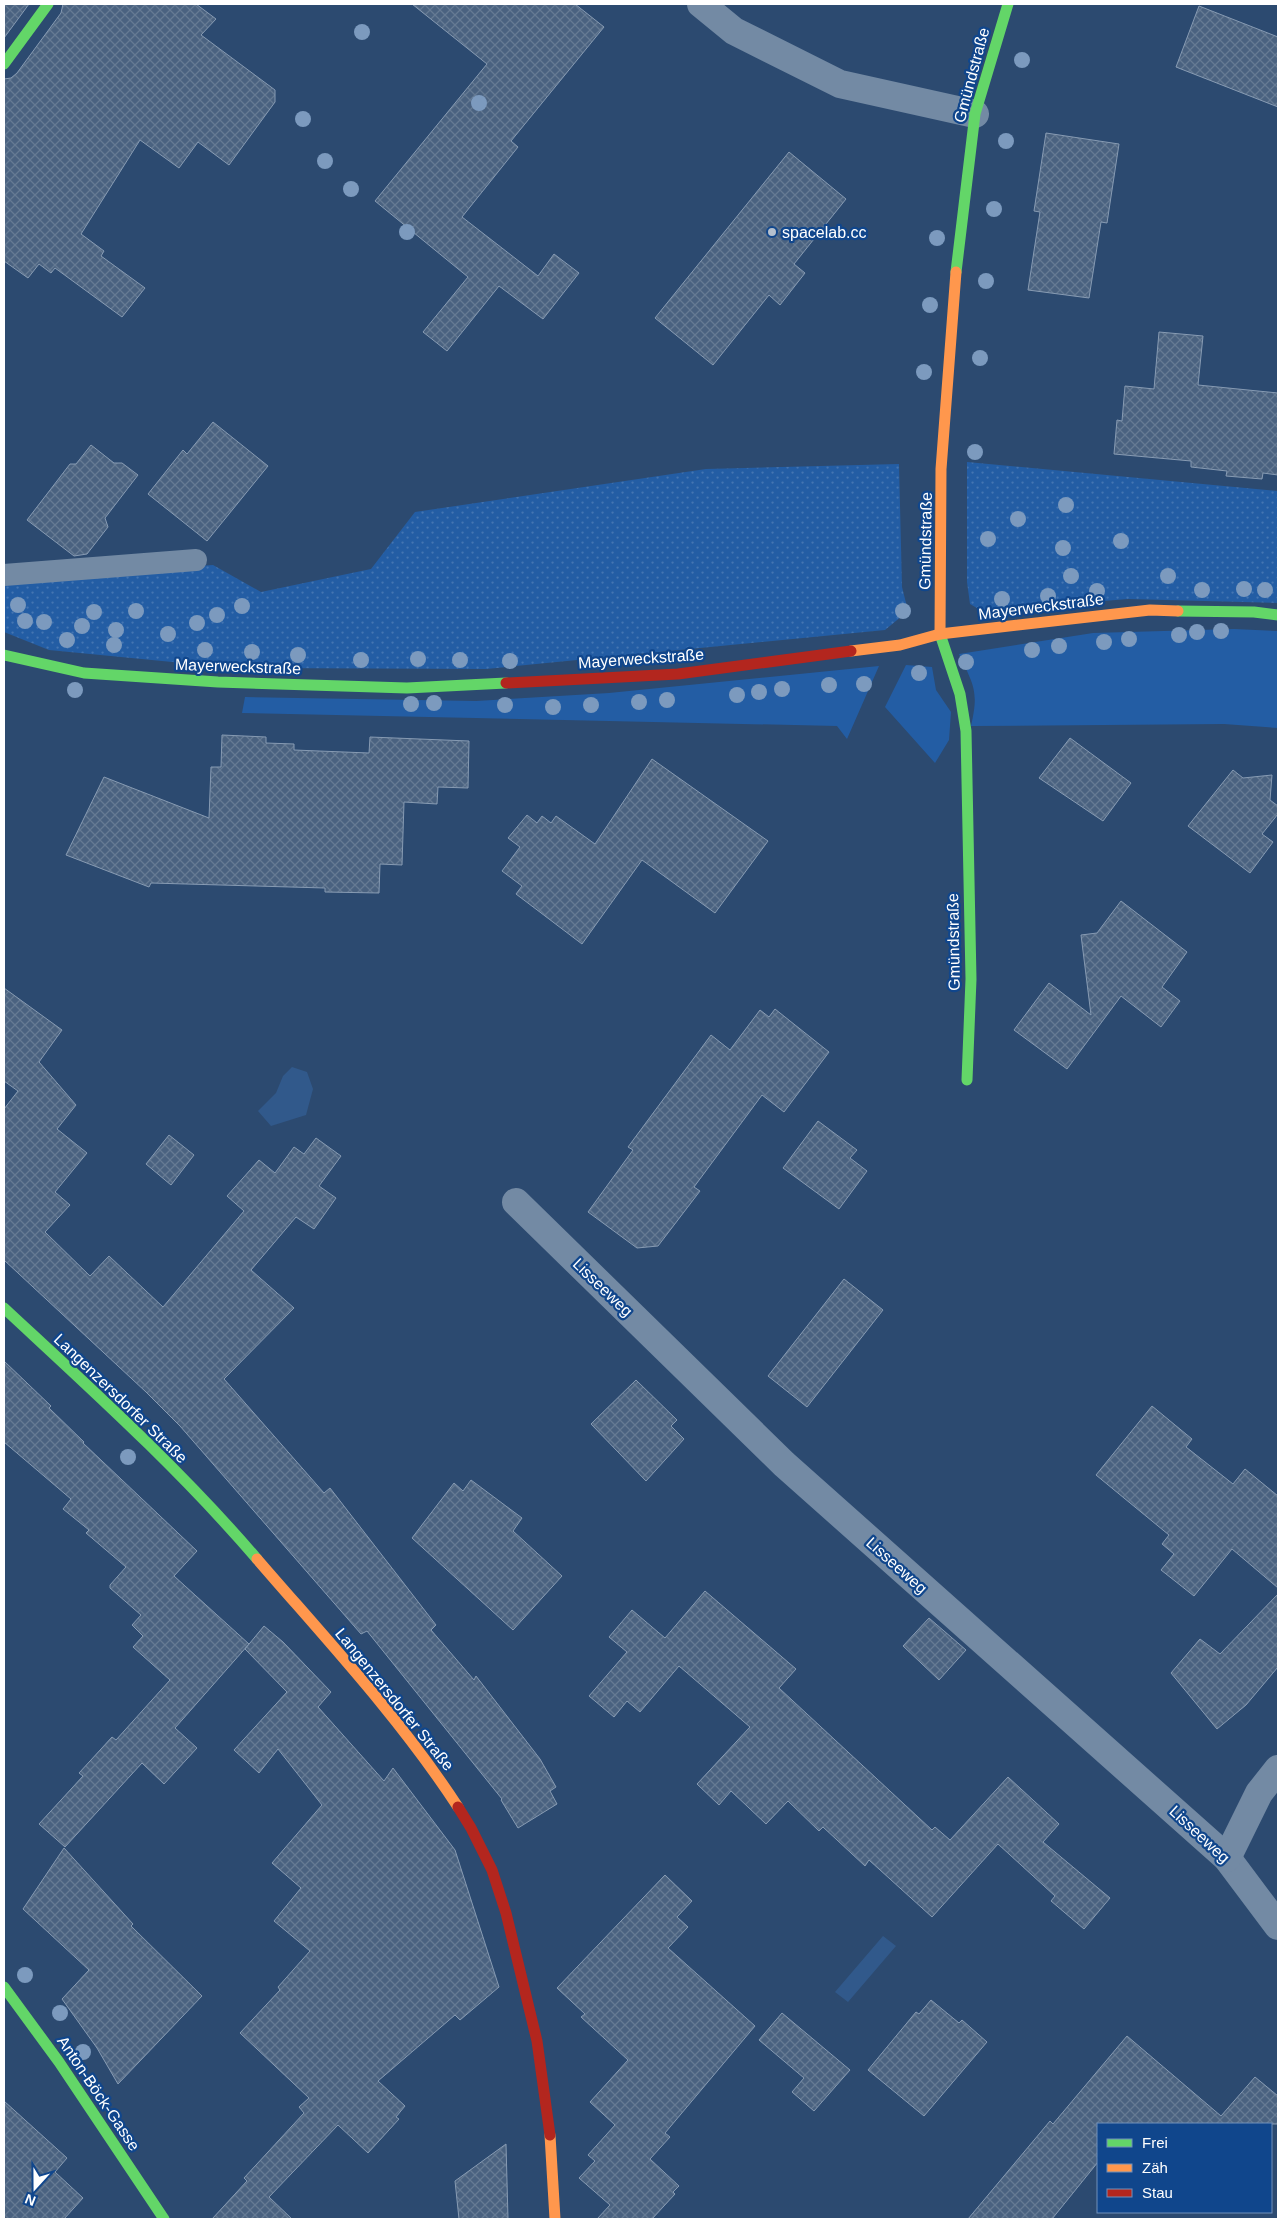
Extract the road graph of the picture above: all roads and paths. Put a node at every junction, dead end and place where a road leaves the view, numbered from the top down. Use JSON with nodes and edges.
{"nodes":[{"id":1,"x":48,"y":4,"type":"edge"},
{"id":2,"x":701,"y":4,"type":"edge"},
{"id":3,"x":1008,"y":4,"type":"edge"},
{"id":4,"x":4,"y":64,"type":"edge"},
{"id":5,"x":975,"y":114,"type":"junction"},
{"id":6,"x":196,"y":560,"type":"dead end"},
{"id":7,"x":4,"y":575,"type":"edge"},
{"id":8,"x":1278,"y":615,"type":"edge"},
{"id":9,"x":940,"y":634,"type":"junction"},
{"id":10,"x":4,"y":655,"type":"edge"},
{"id":11,"x":967,"y":1080,"type":"dead end"},
{"id":12,"x":516,"y":1202,"type":"dead end"},
{"id":13,"x":4,"y":1308,"type":"edge"},
{"id":14,"x":1278,"y":1770,"type":"edge"},
{"id":15,"x":1227,"y":1858,"type":"junction"},
{"id":16,"x":1278,"y":1926,"type":"edge"},
{"id":17,"x":4,"y":1987,"type":"edge"},
{"id":18,"x":164,"y":2219,"type":"edge"},
{"id":19,"x":555,"y":2219,"type":"edge"}],
"edges":[{"from":1,"to":4,"type":"street"},
{"from":2,"to":5,"type":"street"},
{"from":3,"to":5,"type":"street","name":"Gmündstraße"},
{"from":5,"to":9,"type":"street","name":"Gmündstraße"},
{"from":6,"to":7,"type":"lane"},
{"from":8,"to":9,"type":"street","name":"Mayerweckstraße"},
{"from":9,"to":10,"type":"street","name":"Mayerweckstraße"},
{"from":9,"to":11,"type":"street","name":"Gmündstraße"},
{"from":12,"to":15,"type":"street","name":"Lisseeweg"},
{"from":13,"to":19,"type":"street","name":"Langenzersdorfer Straße"},
{"from":14,"to":15,"type":"street"},
{"from":15,"to":16,"type":"street","name":"Lisseeweg"},
{"from":17,"to":18,"type":"street","name":"Anton-Böck-Gasse"}]}
